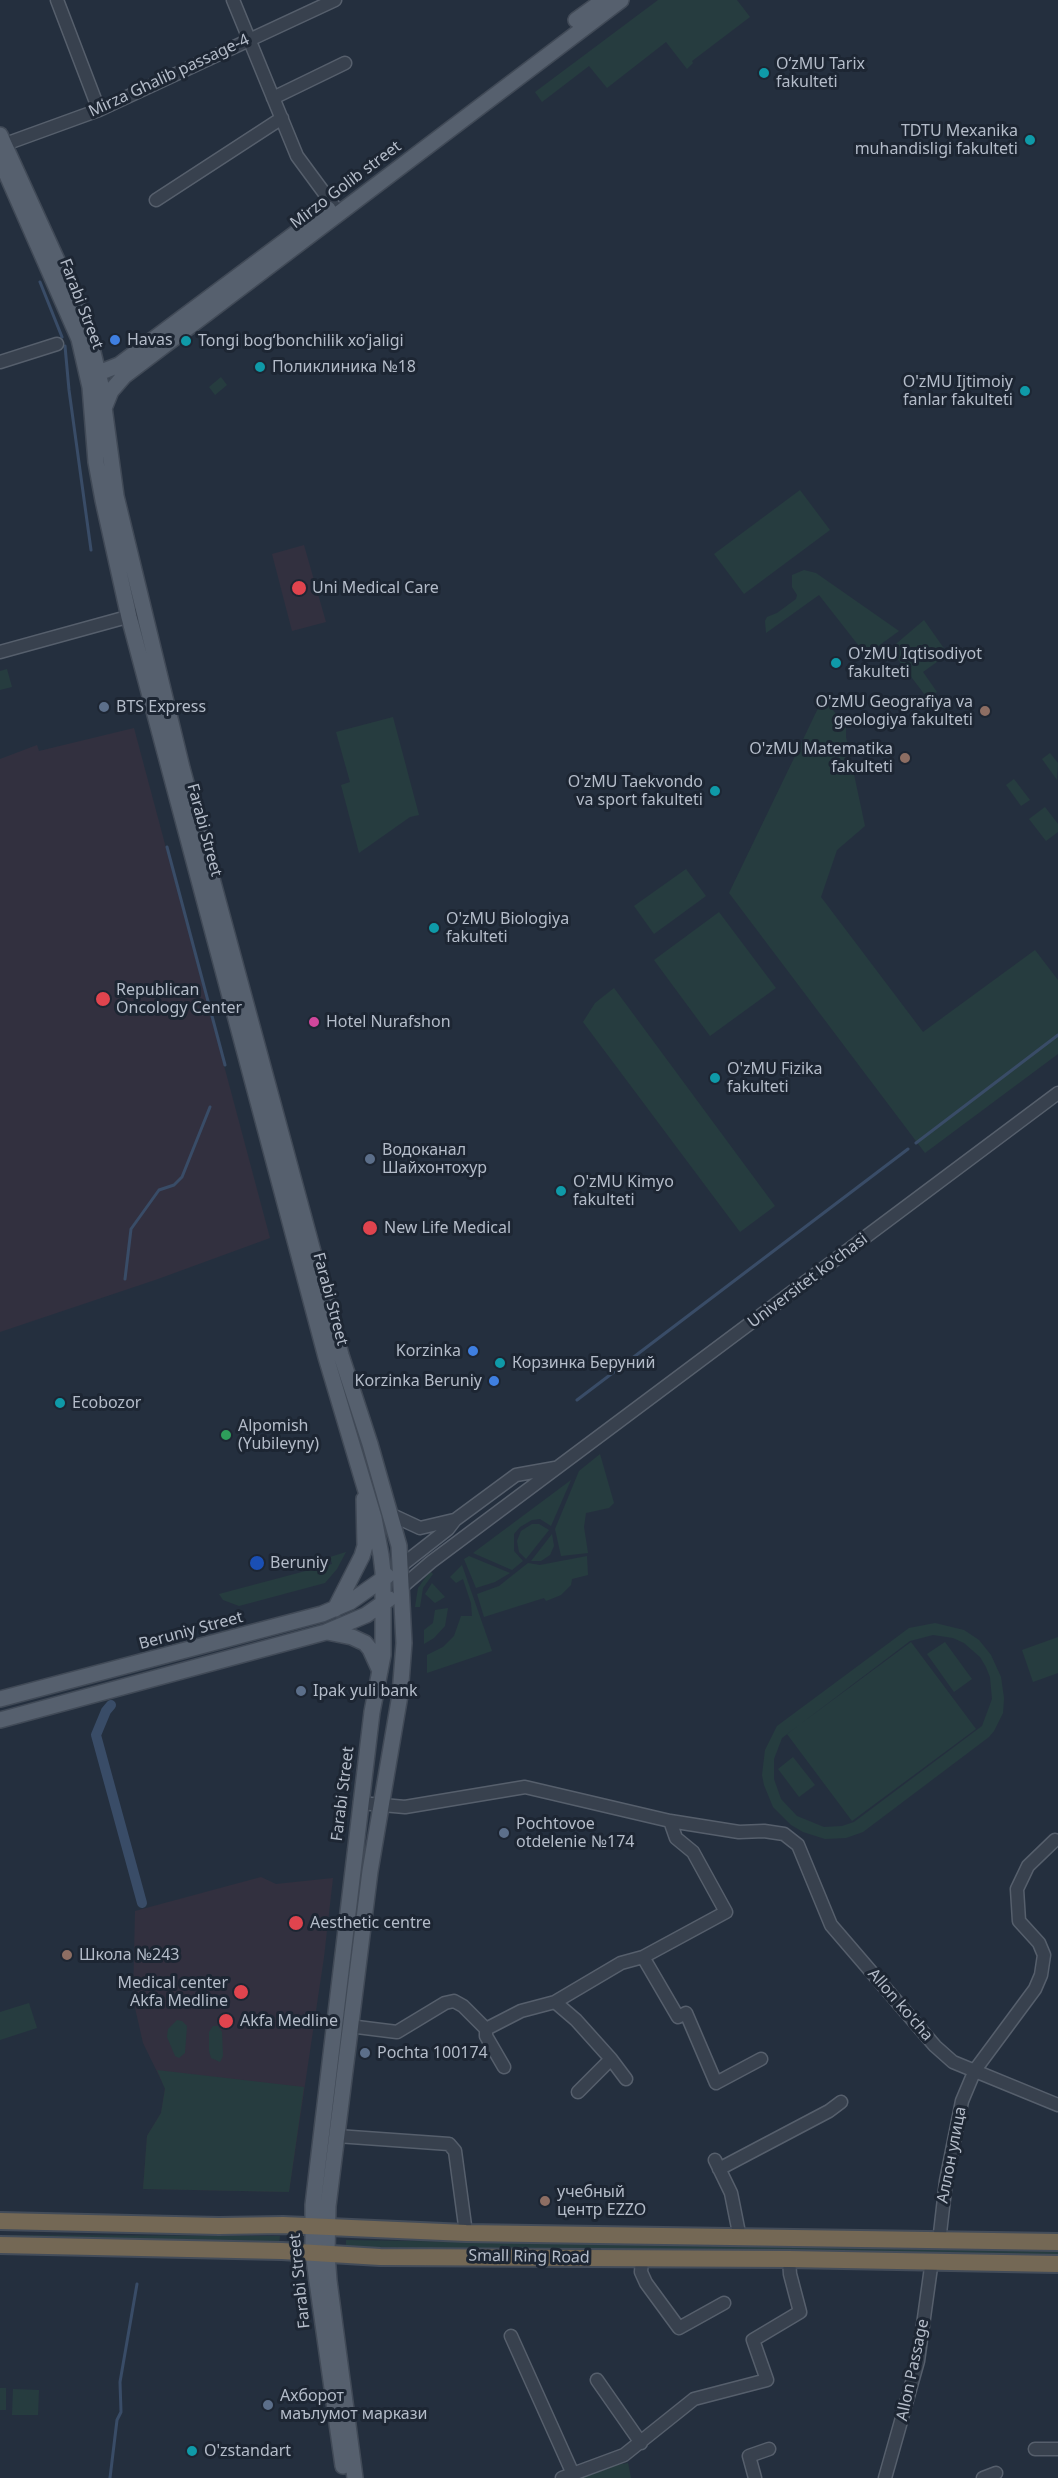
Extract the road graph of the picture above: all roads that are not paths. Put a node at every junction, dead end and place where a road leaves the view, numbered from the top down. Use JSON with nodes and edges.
{"nodes":[{"id":1,"x":57,"y":0,"type":"edge"},
{"id":2,"x":233,"y":0,"type":"edge"},
{"id":3,"x":336,"y":0,"type":"edge"},
{"id":4,"x":613,"y":1,"type":"edge"},
{"id":5,"x":248,"y":40,"type":"junction"},
{"id":6,"x":345,"y":63,"type":"dead end"},
{"id":7,"x":273,"y":98,"type":"junction"},
{"id":8,"x":99,"y":110,"type":"junction"},
{"id":9,"x":282,"y":118,"type":"junction"},
{"id":10,"x":1,"y":146,"type":"edge"},
{"id":11,"x":156,"y":200,"type":"dead end"},
{"id":12,"x":336,"y":209,"type":"junction"},
{"id":13,"x":57,"y":344,"type":"dead end"},
{"id":14,"x":0,"y":362,"type":"edge"},
{"id":15,"x":122,"y":378,"type":"junction"},
{"id":16,"x":95,"y":381,"type":"junction"},
{"id":17,"x":104,"y":409,"type":"junction"},
{"id":18,"x":136,"y":615,"type":"junction"},
{"id":19,"x":0,"y":651,"type":"edge"},
{"id":20,"x":1058,"y":1093,"type":"edge"},
{"id":21,"x":558,"y":1467,"type":"junction"},
{"id":22,"x":364,"y":1485,"type":"junction"},
{"id":23,"x":392,"y":1515,"type":"junction"},
{"id":24,"x":455,"y":1520,"type":"junction"},
{"id":25,"x":402,"y":1565,"type":"junction"},
{"id":26,"x":383,"y":1579,"type":"junction"},
{"id":27,"x":402,"y":1587,"type":"junction"},
{"id":28,"x":383,"y":1603,"type":"junction"},
{"id":29,"x":335,"y":1609,"type":"junction"},
{"id":30,"x":326,"y":1632,"type":"junction"},
{"id":31,"x":380,"y":1671,"type":"junction"},
{"id":32,"x":0,"y":1699,"type":"edge"},
{"id":33,"x":0,"y":1720,"type":"edge"},
{"id":34,"x":360,"y":1803,"type":"junction"},
{"id":35,"x":380,"y":1805,"type":"junction"},
{"id":36,"x":670,"y":1821,"type":"junction"},
{"id":37,"x":1055,"y":1840,"type":"dead end"},
{"id":38,"x":643,"y":1957,"type":"junction"},
{"id":39,"x":555,"y":2002,"type":"junction"},
{"id":40,"x":349,"y":2026,"type":"junction"},
{"id":41,"x":486,"y":2029,"type":"junction"},
{"id":42,"x":611,"y":2059,"type":"junction"},
{"id":43,"x":761,"y":2059,"type":"dead end"},
{"id":44,"x":504,"y":2067,"type":"dead end"},
{"id":45,"x":975,"y":2070,"type":"junction"},
{"id":46,"x":626,"y":2079,"type":"dead end"},
{"id":47,"x":578,"y":2092,"type":"dead end"},
{"id":48,"x":841,"y":2102,"type":"dead end"},
{"id":49,"x":1058,"y":2105,"type":"edge"},
{"id":50,"x":337,"y":2136,"type":"junction"},
{"id":51,"x":0,"y":2221,"type":"edge"},
{"id":52,"x":319,"y":2227,"type":"junction"},
{"id":53,"x":466,"y":2233,"type":"junction"},
{"id":54,"x":740,"y":2238,"type":"junction"},
{"id":55,"x":939,"y":2242,"type":"junction"},
{"id":56,"x":1058,"y":2242,"type":"edge"},
{"id":57,"x":0,"y":2245,"type":"edge"},
{"id":58,"x":320,"y":2254,"type":"junction"},
{"id":59,"x":642,"y":2258,"type":"junction"},
{"id":60,"x":789,"y":2259,"type":"junction"},
{"id":61,"x":932,"y":2260,"type":"junction"},
{"id":62,"x":1058,"y":2264,"type":"edge"},
{"id":63,"x":724,"y":2304,"type":"dead end"},
{"id":64,"x":511,"y":2336,"type":"dead end"},
{"id":65,"x":597,"y":2380,"type":"dead end"},
{"id":66,"x":640,"y":2443,"type":"junction"},
{"id":67,"x":769,"y":2449,"type":"dead end"},
{"id":68,"x":1035,"y":2449,"type":"dead end"},
{"id":69,"x":1058,"y":2450,"type":"edge"},
{"id":70,"x":996,"y":2474,"type":"dead end"},
{"id":71,"x":568,"y":2476,"type":"edge"},
{"id":72,"x":344,"y":2478,"type":"edge"},
{"id":73,"x":354,"y":2478,"type":"edge"},
{"id":74,"x":755,"y":2478,"type":"edge"},
{"id":75,"x":885,"y":2478,"type":"edge"},
{"id":76,"x":983,"y":2478,"type":"edge"}],
"edges":[{"from":1,"to":8,"type":"street"},
{"from":2,"to":5,"type":"street"},
{"from":3,"to":5,"type":"street","name":"Mirza Ghalib passage-4"},
{"from":4,"to":12,"type":"main road","name":"Mirzo Golib street"},
{"from":5,"to":7,"type":"street"},
{"from":5,"to":8,"type":"street","name":"Mirza Ghalib passage-4"},
{"from":6,"to":7,"type":"street"},
{"from":7,"to":9,"type":"street"},
{"from":8,"to":10,"type":"street","name":"Mirza Ghalib passage-4"},
{"from":9,"to":11,"type":"street"},
{"from":9,"to":12,"type":"street"},
{"from":10,"to":16,"type":"main road","name":"Farabi Street"},
{"from":12,"to":15,"type":"main road","name":"Mirzo Golib street"},
{"from":12,"to":16,"type":"main road","name":"Mirzo Golib street"},
{"from":13,"to":14,"type":"street"},
{"from":15,"to":16,"type":"main road"},
{"from":15,"to":17,"type":"main road","name":"Mirzo Golib street"},
{"from":16,"to":17,"type":"main road","name":"Farabi Street"},
{"from":16,"to":18,"type":"main road","name":"Farabi Street"},
{"from":17,"to":18,"type":"main road","name":"Farabi Street"},
{"from":18,"to":19,"type":"street"},
{"from":18,"to":22,"type":"main road","name":"Farabi Street"},
{"from":18,"to":23,"type":"main road","name":"Farabi Street"},
{"from":20,"to":21,"type":"street","name":"Universitet ko'chasi"},
{"from":21,"to":24,"type":"street","name":"Universitet ko'chasi"},
{"from":21,"to":27,"type":"street","name":"Universitet ko'chasi"},
{"from":22,"to":26,"type":"main road","name":"Farabi Street"},
{"from":22,"to":29,"type":"main road"},
{"from":23,"to":24,"type":"street"},
{"from":23,"to":25,"type":"main road","name":"Farabi Street"},
{"from":24,"to":25,"type":"street","name":"Universitet ko'chasi"},
{"from":25,"to":26,"type":"main road","name":"Beruniy Street"},
{"from":25,"to":27,"type":"main road","name":"Farabi Street"},
{"from":26,"to":27,"type":"main road"},
{"from":26,"to":28,"type":"main road","name":"Farabi Street"},
{"from":26,"to":29,"type":"main road","name":"Beruniy Street"},
{"from":27,"to":28,"type":"main road"},
{"from":27,"to":35,"type":"main road","name":"Farabi Street"},
{"from":28,"to":30,"type":"main road"},
{"from":28,"to":31,"type":"main road","name":"Farabi Street"},
{"from":29,"to":32,"type":"main road","name":"Beruniy Street"},
{"from":30,"to":31,"type":"main road"},
{"from":30,"to":33,"type":"main road"},
{"from":31,"to":34,"type":"main road","name":"Farabi Street"},
{"from":34,"to":35,"type":"street"},
{"from":34,"to":52,"type":"main road","name":"Farabi Street"},
{"from":35,"to":36,"type":"street"},
{"from":35,"to":40,"type":"main road","name":"Farabi Street"},
{"from":36,"to":38,"type":"street"},
{"from":36,"to":45,"type":"street","name":"Allon ko'cha"},
{"from":37,"to":45,"type":"street","name":"Аллон улица"},
{"from":38,"to":39,"type":"street"},
{"from":38,"to":43,"type":"street"},
{"from":39,"to":41,"type":"street"},
{"from":39,"to":42,"type":"street"},
{"from":40,"to":41,"type":"street"},
{"from":40,"to":50,"type":"main road","name":"Farabi Street"},
{"from":41,"to":44,"type":"street"},
{"from":42,"to":46,"type":"street"},
{"from":42,"to":47,"type":"street"},
{"from":45,"to":49,"type":"street","name":"Allon ko'cha"},
{"from":45,"to":55,"type":"street","name":"Аллон улица"},
{"from":48,"to":54,"type":"street"},
{"from":50,"to":52,"type":"main road","name":"Farabi Street"},
{"from":50,"to":53,"type":"street"},
{"from":51,"to":52,"type":"highway","name":"Small Ring Road"},
{"from":52,"to":53,"type":"highway","name":"Small Ring Road"},
{"from":52,"to":58,"type":"main road","name":"Farabi Street"},
{"from":53,"to":54,"type":"highway","name":"Small Ring Road"},
{"from":54,"to":55,"type":"highway","name":"Small Ring Road"},
{"from":55,"to":56,"type":"highway","name":"Small Ring Road"},
{"from":57,"to":58,"type":"highway","name":"Small Ring Road"},
{"from":58,"to":59,"type":"highway","name":"Small Ring Road"},
{"from":58,"to":72,"type":"main road","name":"Farabi Street"},
{"from":58,"to":73,"type":"main road","name":"Farabi Street"},
{"from":59,"to":60,"type":"highway","name":"Small Ring Road"},
{"from":59,"to":63,"type":"street"},
{"from":60,"to":61,"type":"highway","name":"Small Ring Road"},
{"from":60,"to":66,"type":"street"},
{"from":61,"to":62,"type":"highway","name":"Small Ring Road"},
{"from":61,"to":75,"type":"street","name":"Allon Passage"},
{"from":64,"to":71,"type":"street"},
{"from":65,"to":66,"type":"street"},
{"from":66,"to":71,"type":"street"},
{"from":67,"to":74,"type":"street"},
{"from":68,"to":69,"type":"street"},
{"from":70,"to":76,"type":"street"}]}
